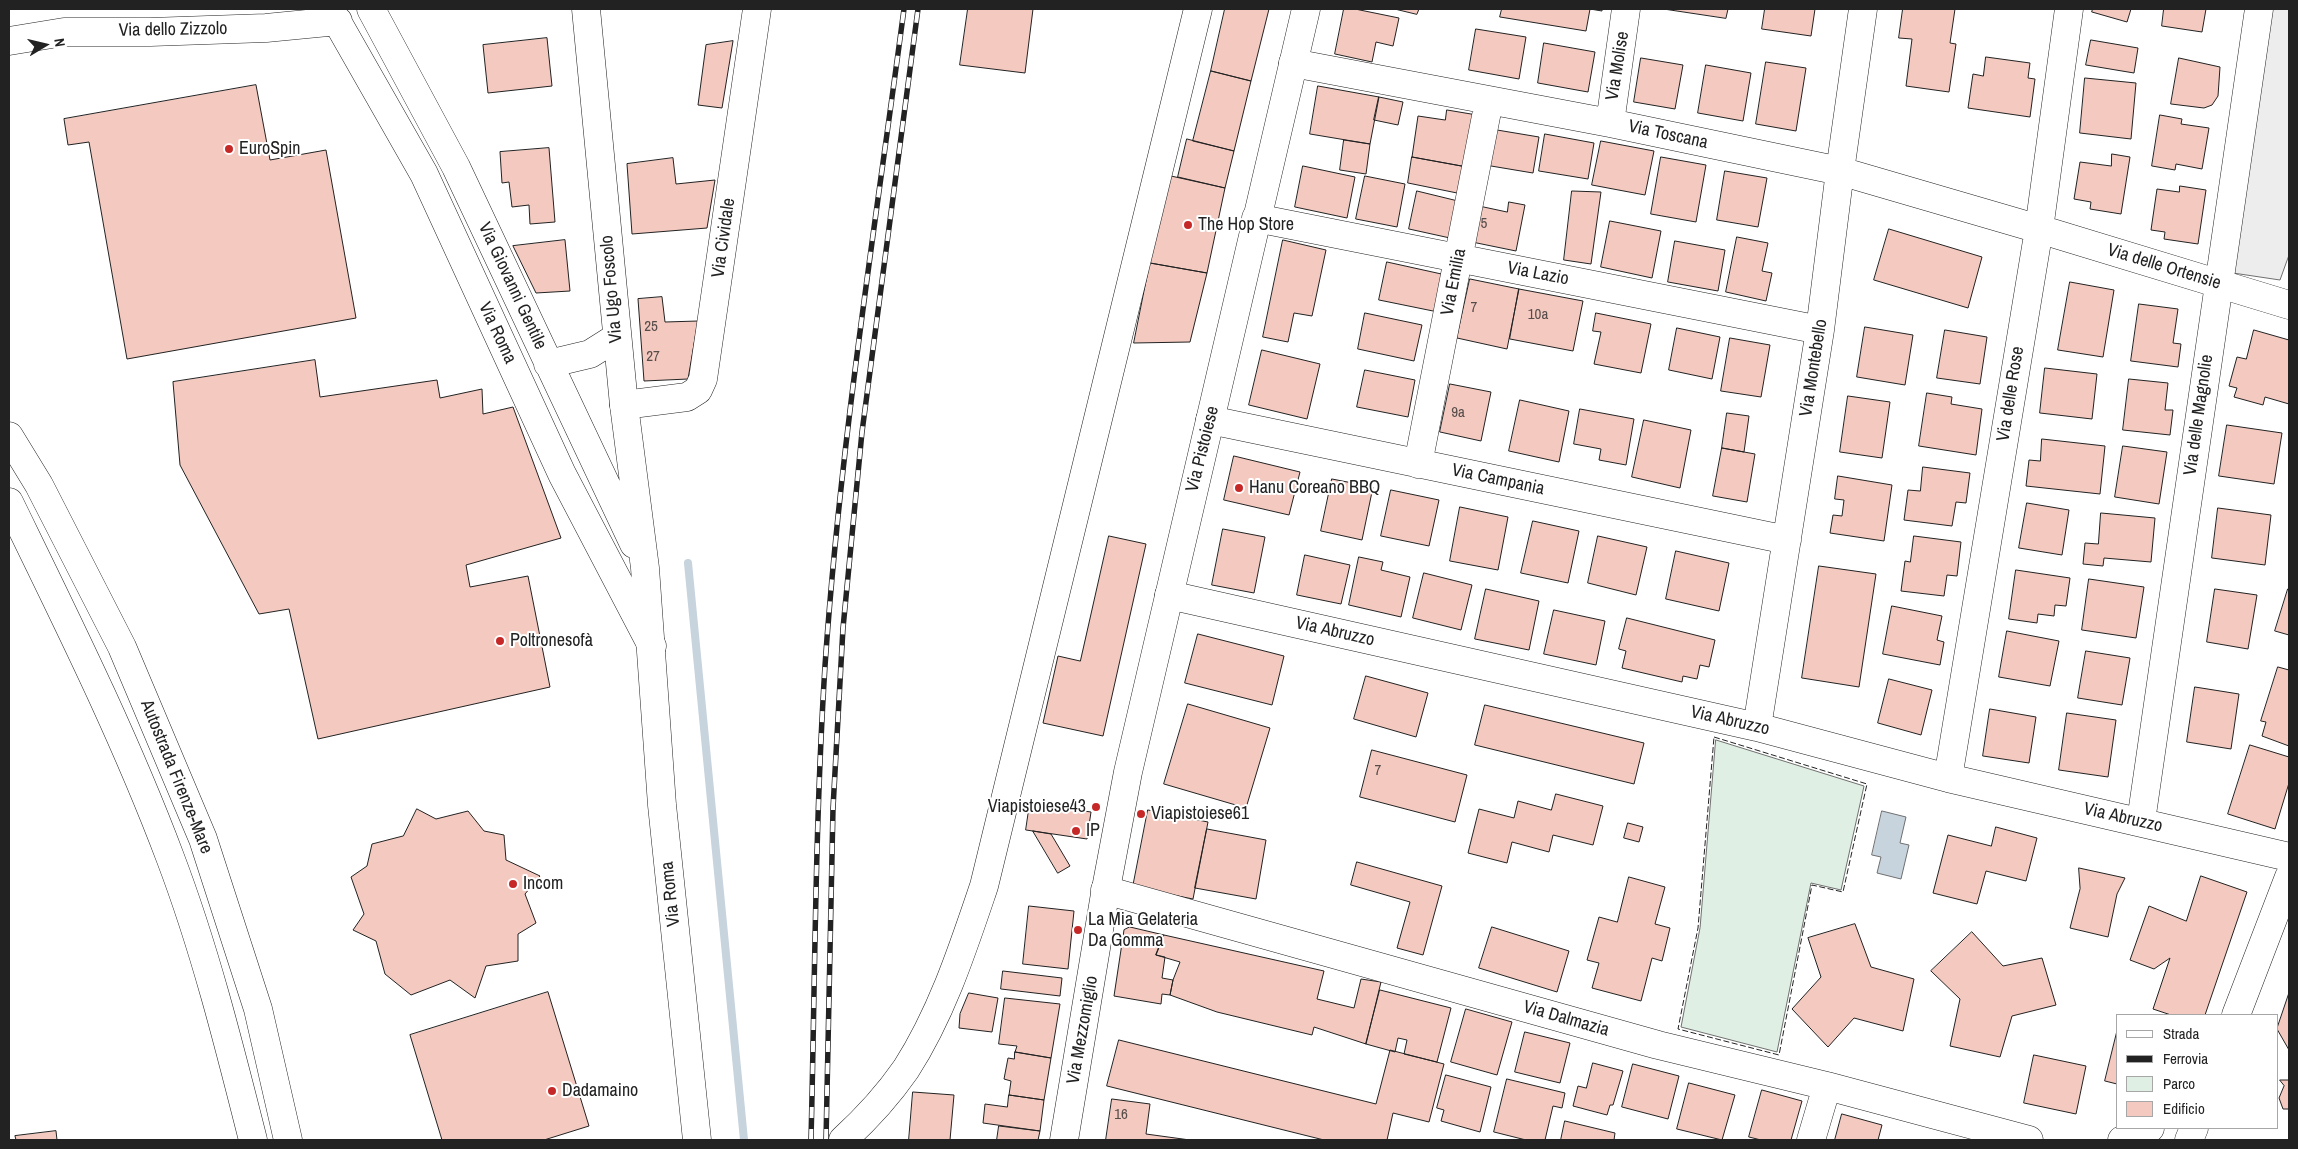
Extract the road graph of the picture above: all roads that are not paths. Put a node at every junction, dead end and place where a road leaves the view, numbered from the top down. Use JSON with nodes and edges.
{"nodes":[{"id":1,"x":371,"y":9,"type":"edge"},
{"id":2,"x":586,"y":9,"type":"edge"},
{"id":3,"x":757,"y":9,"type":"edge"},
{"id":4,"x":1198,"y":9,"type":"edge"},
{"id":5,"x":1305,"y":9,"type":"edge"},
{"id":6,"x":1626,"y":9,"type":"edge"},
{"id":7,"x":1864,"y":9,"type":"edge"},
{"id":8,"x":2069,"y":9,"type":"edge"},
{"id":9,"x":2259,"y":9,"type":"edge"},
{"id":10,"x":334,"y":15,"type":"edge"},
{"id":11,"x":9,"y":41,"type":"edge"},
{"id":12,"x":1292,"y":63,"type":"junction"},
{"id":13,"x":1489,"y":101,"type":"junction"},
{"id":14,"x":1610,"y":123,"type":"junction"},
{"id":15,"x":1840,"y":171,"type":"junction"},
{"id":16,"x":1256,"y":218,"type":"junction"},
{"id":17,"x":2039,"y":229,"type":"junction"},
{"id":18,"x":1459,"y":259,"type":"junction"},
{"id":19,"x":2218,"y":284,"type":"junction"},
{"id":20,"x":2289,"y":305,"type":"edge"},
{"id":21,"x":1820,"y":330,"type":"junction"},
{"id":22,"x":617,"y":337,"type":"junction"},
{"id":23,"x":548,"y":364,"type":"junction"},
{"id":24,"x":624,"y":405,"type":"junction"},
{"id":25,"x":1210,"y":420,"type":"junction"},
{"id":26,"x":9,"y":436,"type":"edge"},
{"id":27,"x":1418,"y":464,"type":"junction"},
{"id":28,"x":9,"y":502,"type":"edge"},
{"id":29,"x":1787,"y":540,"type":"junction"},
{"id":30,"x":645,"y":568,"type":"junction"},
{"id":31,"x":1169,"y":595,"type":"junction"},
{"id":32,"x":652,"y":646,"type":"junction"},
{"id":33,"x":1758,"y":727,"type":"junction"},
{"id":34,"x":1948,"y":778,"type":"junction"},
{"id":35,"x":2141,"y":821,"type":"junction"},
{"id":36,"x":2289,"y":858,"type":"edge"},
{"id":37,"x":2289,"y":877,"type":"edge"},
{"id":38,"x":1106,"y":890,"type":"junction"},
{"id":39,"x":2236,"y":1014,"type":"edge"},
{"id":40,"x":1828,"y":1086,"type":"junction"},
{"id":41,"x":2148,"y":1129,"type":"edge"},
{"id":42,"x":253,"y":1140,"type":"edge"},
{"id":43,"x":288,"y":1140,"type":"edge"},
{"id":44,"x":697,"y":1140,"type":"edge"},
{"id":45,"x":843,"y":1140,"type":"edge"},
{"id":46,"x":1064,"y":1140,"type":"edge"},
{"id":47,"x":1812,"y":1140,"type":"edge"},
{"id":48,"x":2029,"y":1140,"type":"edge"},
{"id":49,"x":2122,"y":1140,"type":"edge"}],
"edges":[{"from":1,"to":23,"type":"main road","name":"Via Giovanni Gentile"},
{"from":2,"to":22,"type":"main road","name":"Via Ugo Foscolo"},
{"from":3,"to":24,"type":"main road","name":"Via Cividale"},
{"from":4,"to":45,"type":"main road"},
{"from":5,"to":12,"type":"main road","name":"Via Pistoiese"},
{"from":6,"to":14,"type":"main road","name":"Via Molise"},
{"from":7,"to":15,"type":"main road","name":"Via Montebello"},
{"from":8,"to":17,"type":"main road","name":"Via delle Rose"},
{"from":9,"to":19,"type":"main road","name":"Via delle Magnolie"},
{"from":10,"to":11,"type":"main road","name":"Via dello Zizzolo"},
{"from":10,"to":32,"type":"main road","name":"Via Roma"},
{"from":12,"to":13,"type":"main road","name":"Via Toscana"},
{"from":12,"to":16,"type":"main road","name":"Via Pistoiese"},
{"from":13,"to":14,"type":"main road","name":"Via Toscana"},
{"from":13,"to":18,"type":"main road","name":"Via Emilia"},
{"from":14,"to":15,"type":"main road","name":"Via Toscana"},
{"from":15,"to":17,"type":"main road","name":"Via Toscana"},
{"from":15,"to":21,"type":"main road","name":"Via Montebello"},
{"from":16,"to":18,"type":"main road","name":"Via Lazio"},
{"from":16,"to":25,"type":"main road","name":"Via Pistoiese"},
{"from":17,"to":19,"type":"main road","name":"Via delle Ortensie"},
{"from":17,"to":34,"type":"main road","name":"Via delle Rose"},
{"from":18,"to":21,"type":"main road","name":"Via Lazio"},
{"from":18,"to":27,"type":"main road","name":"Via Emilia"},
{"from":19,"to":20,"type":"main road","name":"Via delle Ortensie"},
{"from":19,"to":35,"type":"main road","name":"Via delle Magnolie"},
{"from":21,"to":29,"type":"main road","name":"Via Montebello"},
{"from":22,"to":23,"type":"main road"},
{"from":22,"to":24,"type":"main road","name":"Via Ugo Foscolo"},
{"from":23,"to":30,"type":"main road","name":"Via Giovanni Gentile"},
{"from":24,"to":30,"type":"main road","name":"Via Ugo Foscolo"},
{"from":25,"to":27,"type":"main road","name":"Via Campania"},
{"from":25,"to":31,"type":"main road","name":"Via Pistoiese"},
{"from":26,"to":43,"type":"main road","name":"Autostrada Firenze-Mare"},
{"from":27,"to":29,"type":"main road","name":"Via Campania"},
{"from":28,"to":42,"type":"main road","name":"Autostrada Firenze-Mare"},
{"from":29,"to":33,"type":"main road","name":"Via Montebello"},
{"from":30,"to":32,"type":"main road","name":"Via Roma"},
{"from":31,"to":33,"type":"main road","name":"Via Abruzzo"},
{"from":31,"to":38,"type":"main road","name":"Via Pistoiese"},
{"from":32,"to":44,"type":"main road","name":"Via Roma"},
{"from":33,"to":34,"type":"main road","name":"Via Abruzzo"},
{"from":34,"to":35,"type":"main road","name":"Via Abruzzo"},
{"from":35,"to":36,"type":"main road","name":"Via Abruzzo"},
{"from":37,"to":39,"type":"main road"},
{"from":38,"to":40,"type":"main road","name":"Via Dalmazia"},
{"from":38,"to":46,"type":"main road","name":"Via Mezzomiglio"},
{"from":40,"to":47,"type":"main road"},
{"from":40,"to":48,"type":"main road","name":"Via Dalmazia"},
{"from":41,"to":49,"type":"main road"}]}
